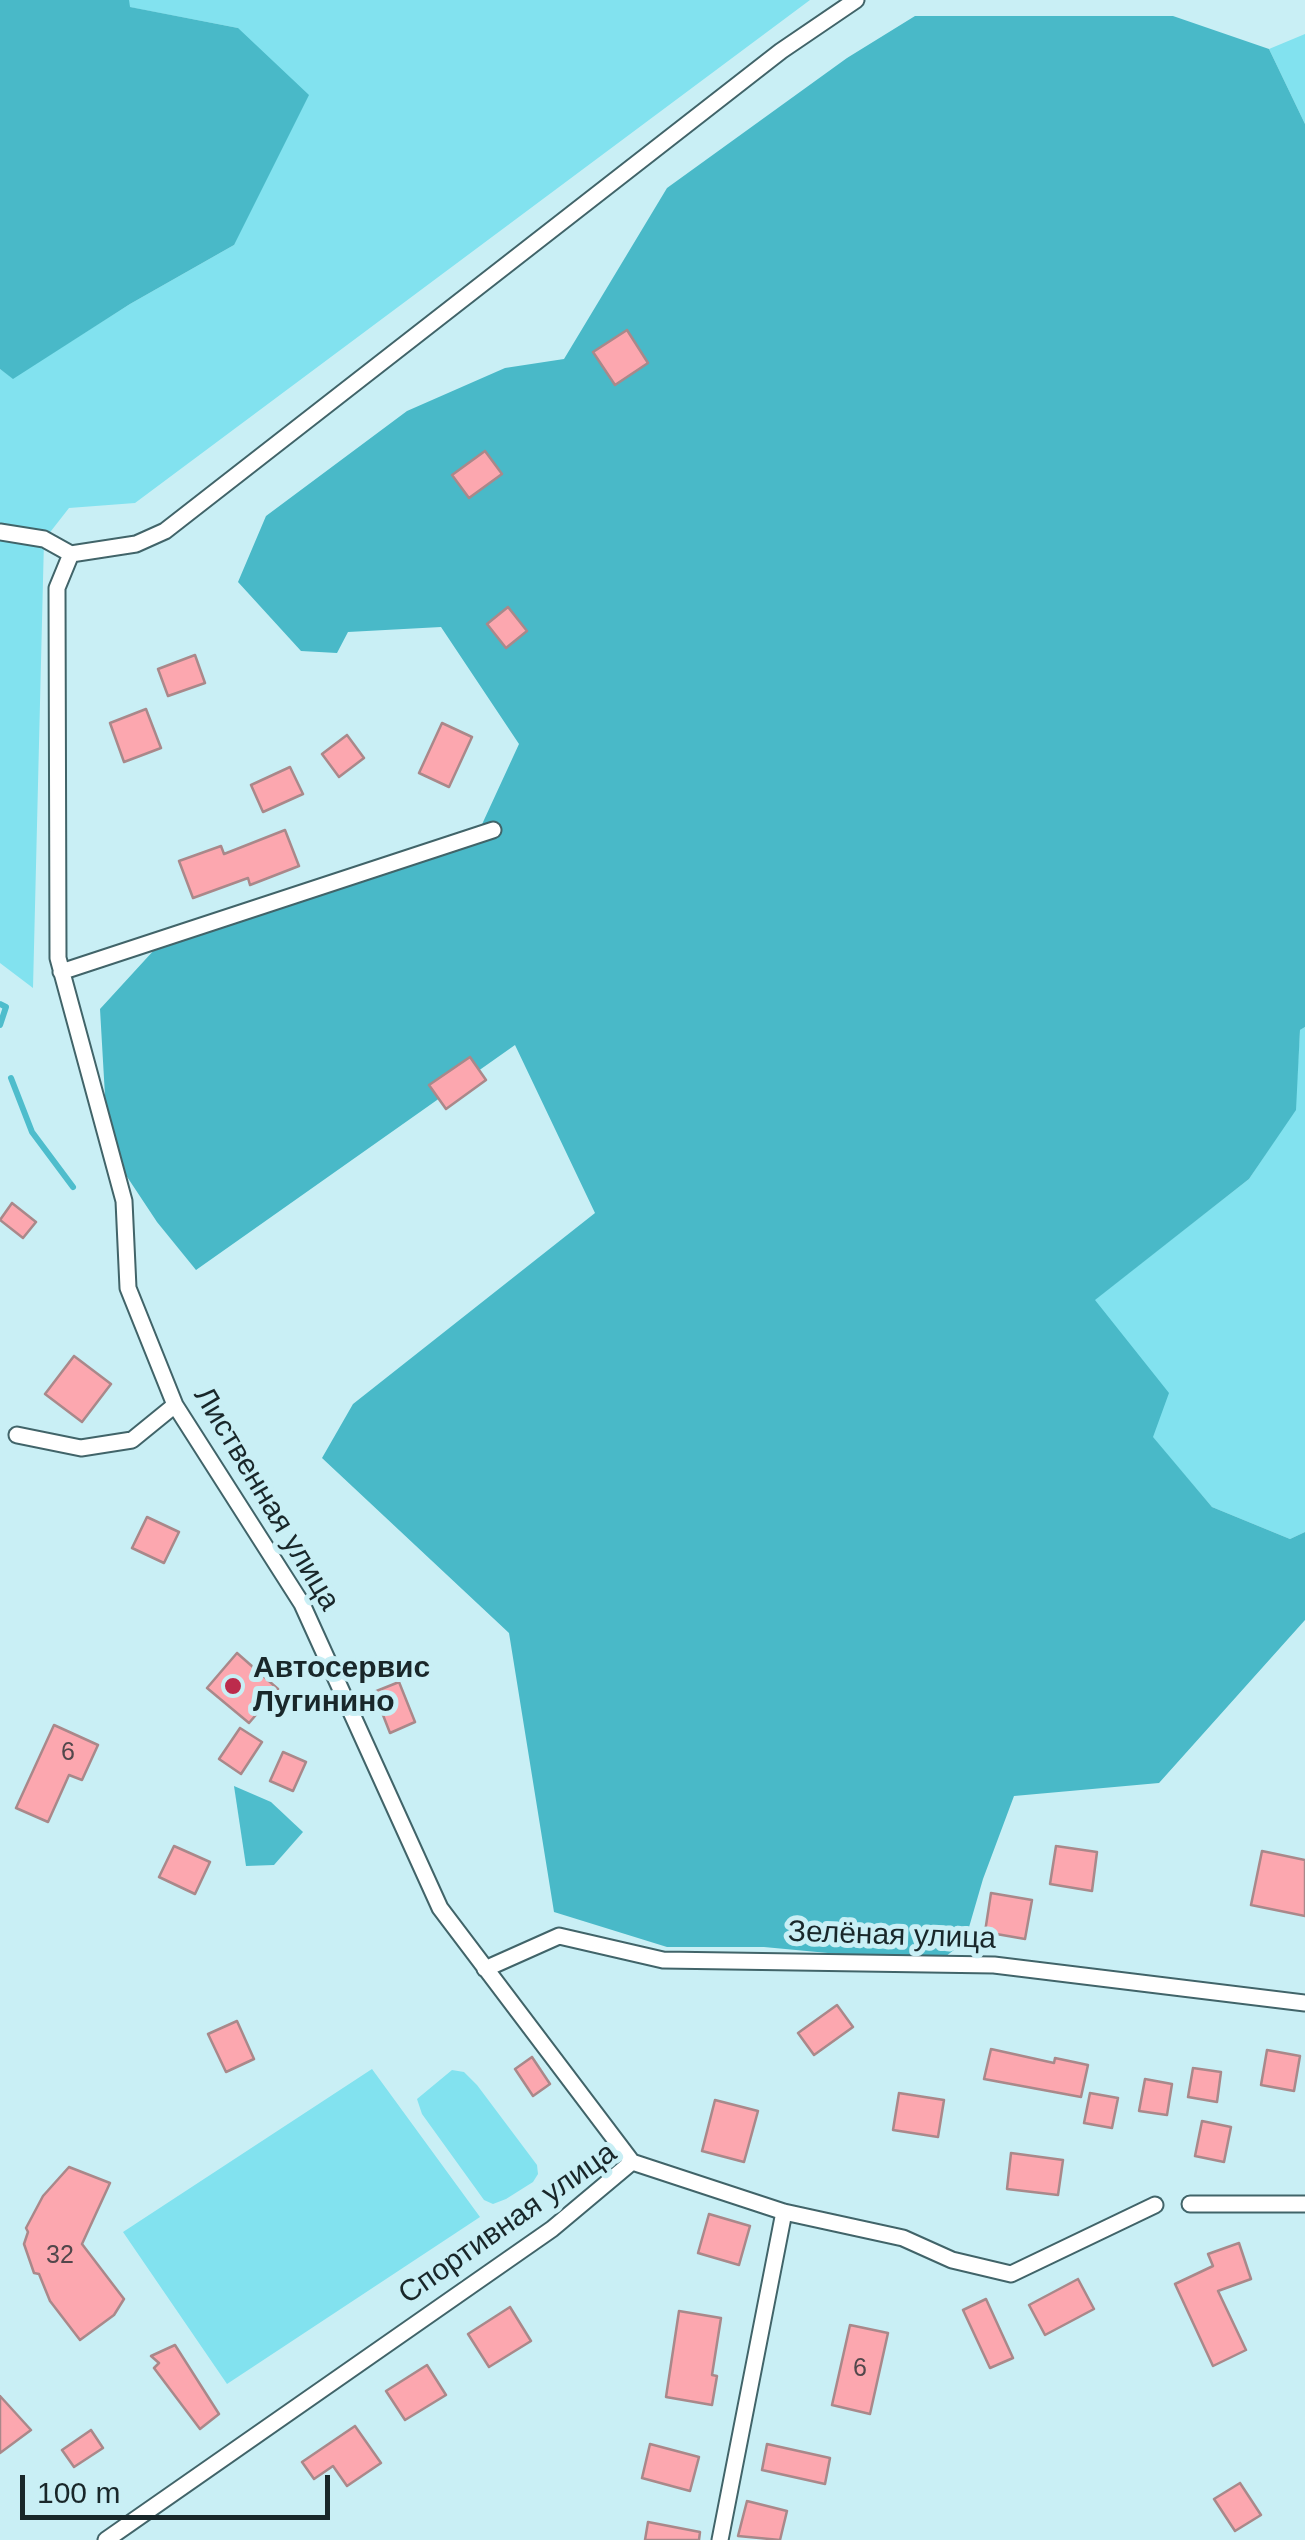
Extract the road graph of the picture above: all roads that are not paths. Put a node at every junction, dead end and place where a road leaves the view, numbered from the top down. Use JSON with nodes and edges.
{"nodes":[{"id":1,"x":856,"y":0,"type":"edge"},
{"id":2,"x":0,"y":532,"type":"edge"},
{"id":3,"x":71,"y":554,"type":"junction"},
{"id":4,"x":493,"y":830,"type":"dead end"},
{"id":5,"x":61,"y":972,"type":"junction"},
{"id":6,"x":174,"y":1405,"type":"junction"},
{"id":7,"x":17,"y":1435,"type":"dead end"},
{"id":8,"x":486,"y":1968,"type":"junction"},
{"id":9,"x":1305,"y":2002,"type":"edge"},
{"id":10,"x":632,"y":2162,"type":"junction"},
{"id":11,"x":1190,"y":2204,"type":"dead end"},
{"id":12,"x":1305,"y":2204,"type":"edge"},
{"id":13,"x":1156,"y":2205,"type":"dead end"},
{"id":14,"x":784,"y":2212,"type":"junction"},
{"id":15,"x":106,"y":2540,"type":"edge"},
{"id":16,"x":720,"y":2540,"type":"edge"}],
"edges":[{"from":1,"to":3,"type":"street"},
{"from":2,"to":3,"type":"street"},
{"from":3,"to":5,"type":"street","name":"Лиственная улица"},
{"from":4,"to":5,"type":"street"},
{"from":5,"to":6,"type":"street","name":"Лиственная улица"},
{"from":6,"to":7,"type":"street"},
{"from":6,"to":8,"type":"street","name":"Лиственная улица"},
{"from":8,"to":9,"type":"street","name":"Зелёная улица"},
{"from":8,"to":10,"type":"street","name":"Лиственная улица"},
{"from":10,"to":14,"type":"street","name":"Спортивная улица"},
{"from":10,"to":15,"type":"street","name":"Спортивная улица"},
{"from":11,"to":12,"type":"street"},
{"from":13,"to":14,"type":"street","name":"Спортивная улица"},
{"from":14,"to":16,"type":"street"}]}
